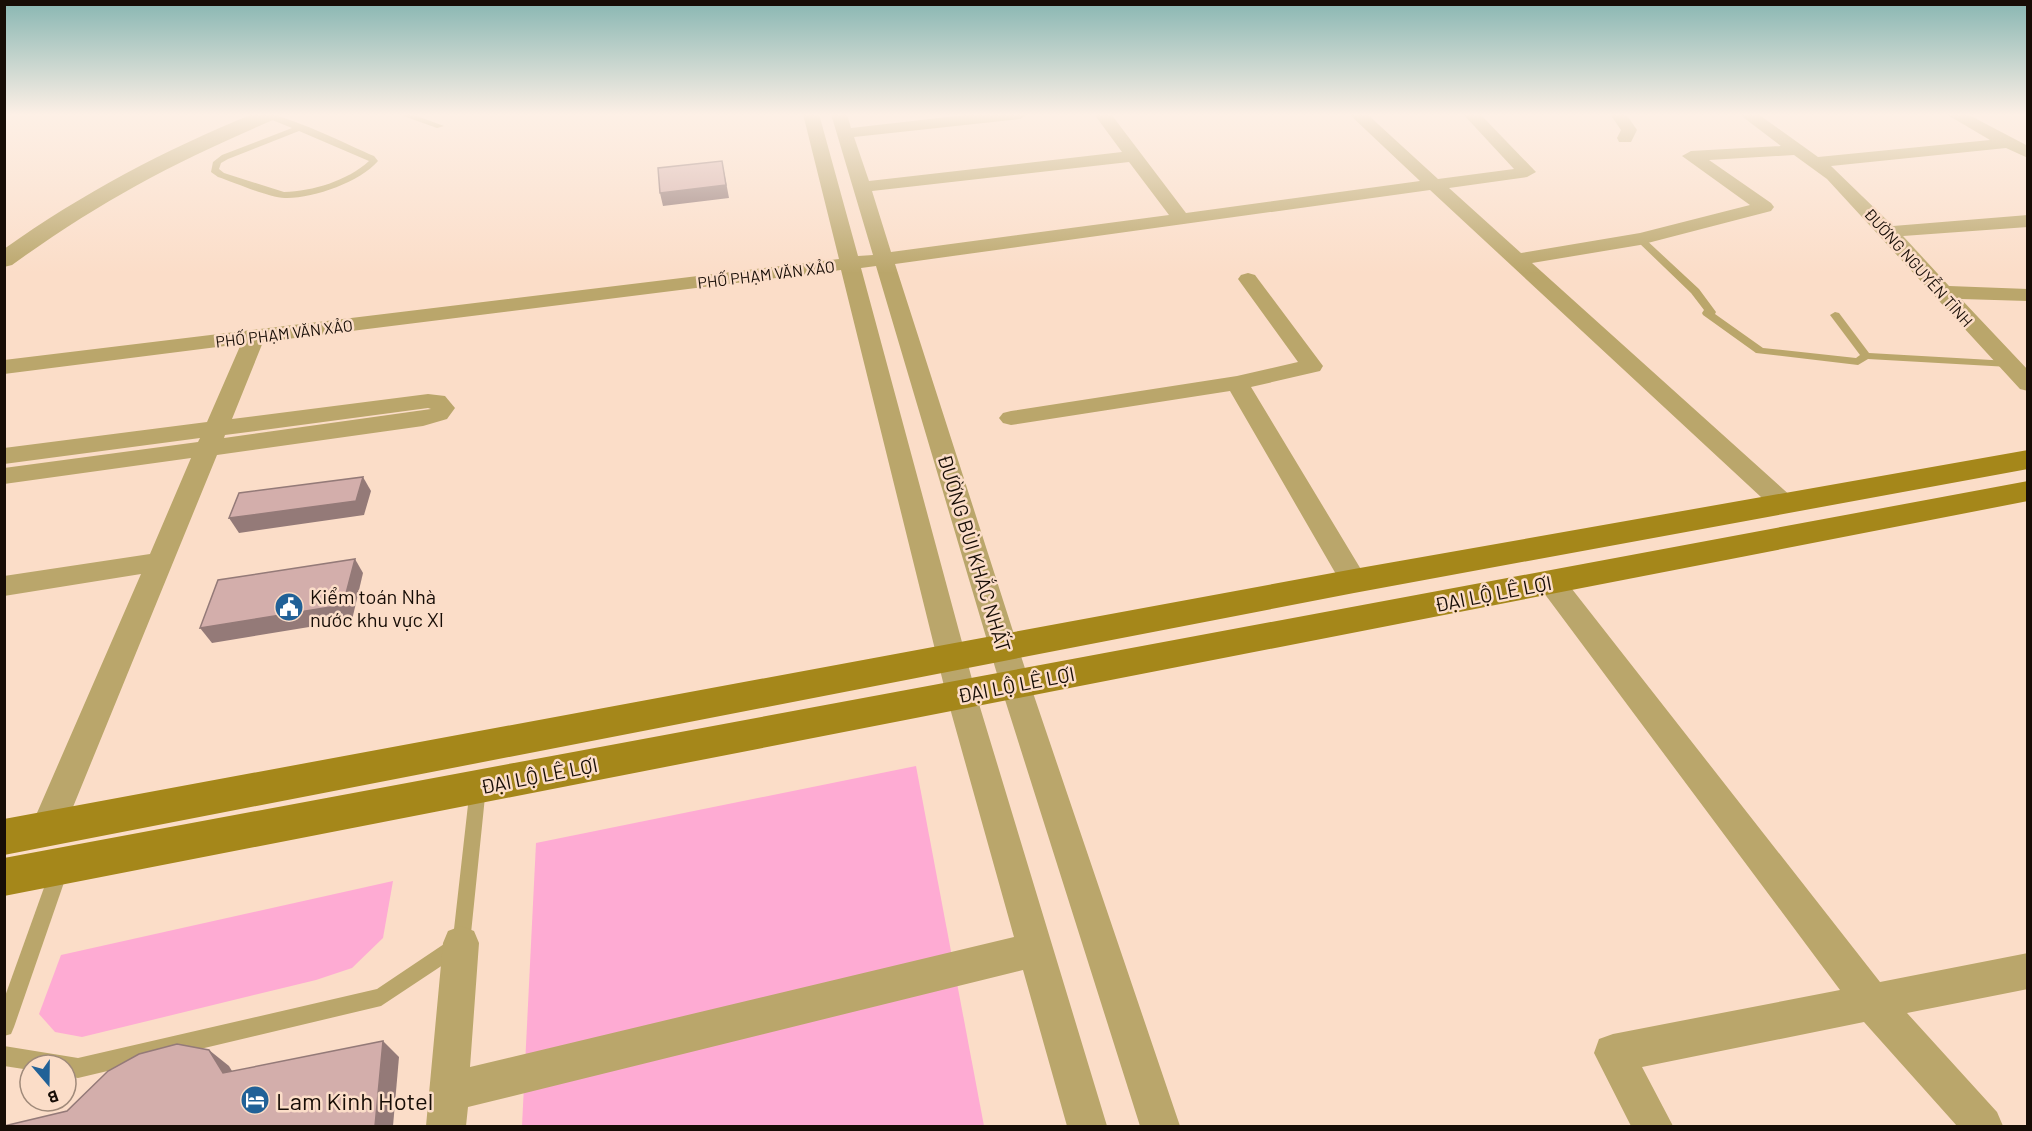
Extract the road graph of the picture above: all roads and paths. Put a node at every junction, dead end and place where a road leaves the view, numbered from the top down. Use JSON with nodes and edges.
{"nodes":[{"id":1,"x":116,"y":167,"type":"edge"},
{"id":2,"x":152,"y":167,"type":"edge"},
{"id":3,"x":215,"y":167,"type":"edge"},
{"id":4,"x":365,"y":167,"type":"edge"},
{"id":5,"x":826,"y":167,"type":"edge"},
{"id":6,"x":857,"y":167,"type":"edge"},
{"id":7,"x":1040,"y":167,"type":"edge"},
{"id":8,"x":1142,"y":167,"type":"edge"},
{"id":9,"x":1415,"y":167,"type":"edge"},
{"id":10,"x":1522,"y":167,"type":"edge"},
{"id":11,"x":1707,"y":167,"type":"edge"},
{"id":12,"x":1822,"y":167,"type":"edge"},
{"id":13,"x":1434,"y":184,"type":"junction"},
{"id":14,"x":863,"y":187,"type":"junction"},
{"id":15,"x":30,"y":216,"type":"dead end"},
{"id":16,"x":1180,"y":217,"type":"junction"},
{"id":17,"x":2028,"y":221,"type":"edge"},
{"id":18,"x":1888,"y":232,"type":"junction"},
{"id":19,"x":1640,"y":239,"type":"junction"},
{"id":20,"x":4,"y":260,"type":"edge"},
{"id":21,"x":885,"y":260,"type":"junction"},
{"id":22,"x":1517,"y":260,"type":"junction"},
{"id":23,"x":851,"y":264,"type":"junction"},
{"id":24,"x":1248,"y":279,"type":"dead end"},
{"id":25,"x":1941,"y":292,"type":"junction"},
{"id":26,"x":2028,"y":295,"type":"edge"},
{"id":27,"x":1835,"y":315,"type":"dead end"},
{"id":28,"x":255,"y":336,"type":"junction"},
{"id":29,"x":1866,"y":356,"type":"junction"},
{"id":30,"x":2009,"y":364,"type":"junction"},
{"id":31,"x":4,"y":367,"type":"edge"},
{"id":32,"x":1237,"y":383,"type":"junction"},
{"id":33,"x":2028,"y":384,"type":"edge"},
{"id":34,"x":1011,"y":418,"type":"dead end"},
{"id":35,"x":212,"y":439,"type":"junction"},
{"id":36,"x":4,"y":456,"type":"edge"},
{"id":37,"x":2028,"y":459,"type":"edge"},
{"id":38,"x":4,"y":476,"type":"edge"},
{"id":39,"x":2028,"y":491,"type":"edge"},
{"id":40,"x":1784,"y":504,"type":"junction"},
{"id":41,"x":159,"y":562,"type":"junction"},
{"id":42,"x":1354,"y":581,"type":"junction"},
{"id":43,"x":1551,"y":582,"type":"junction"},
{"id":44,"x":4,"y":586,"type":"edge"},
{"id":45,"x":1004,"y":648,"type":"junction"},
{"id":46,"x":953,"y":657,"type":"junction"},
{"id":47,"x":1015,"y":684,"type":"junction"},
{"id":48,"x":962,"y":694,"type":"junction"},
{"id":49,"x":478,"y":787,"type":"junction"},
{"id":50,"x":47,"y":829,"type":"junction"},
{"id":51,"x":4,"y":837,"type":"edge"},
{"id":52,"x":61,"y":866,"type":"junction"},
{"id":53,"x":4,"y":877,"type":"edge"},
{"id":54,"x":461,"y":943,"type":"junction"},
{"id":55,"x":1034,"y":950,"type":"junction"},
{"id":56,"x":2028,"y":971,"type":"edge"},
{"id":57,"x":1871,"y":1001,"type":"junction"},
{"id":58,"x":4,"y":1027,"type":"edge"},
{"id":59,"x":78,"y":1068,"type":"edge"},
{"id":60,"x":447,"y":1109,"type":"edge"},
{"id":61,"x":1087,"y":1126,"type":"edge"},
{"id":62,"x":1160,"y":1126,"type":"edge"},
{"id":63,"x":1653,"y":1126,"type":"edge"},
{"id":64,"x":1983,"y":1126,"type":"edge"}],
"edges":[{"from":1,"to":15,"type":"street"},
{"from":2,"to":20,"type":"street"},
{"from":3,"to":4,"type":"lane"},
{"from":5,"to":23,"type":"street"},
{"from":6,"to":14,"type":"street","name":"ĐƯỜNG BÙI KHẮC NHẤT"},
{"from":7,"to":14,"type":"street"},
{"from":8,"to":16,"type":"street"},
{"from":9,"to":13,"type":"street"},
{"from":10,"to":13,"type":"street","name":"PHỐ PHẠM VĂN XẢO"},
{"from":11,"to":19,"type":"street"},
{"from":12,"to":18,"type":"street","name":"ĐƯỜNG NGUYỄN TĨNH"},
{"from":13,"to":16,"type":"street","name":"PHỐ PHẠM VĂN XẢO"},
{"from":13,"to":22,"type":"street"},
{"from":14,"to":21,"type":"street","name":"ĐƯỜNG BÙI KHẮC NHẤT"},
{"from":16,"to":21,"type":"street","name":"PHỐ PHẠM VĂN XẢO"},
{"from":17,"to":18,"type":"street"},
{"from":18,"to":25,"type":"street","name":"ĐƯỜNG NGUYỄN TĨNH"},
{"from":19,"to":22,"type":"street"},
{"from":19,"to":29,"type":"lane"},
{"from":21,"to":23,"type":"street","name":"PHỐ PHẠM VĂN XẢO"},
{"from":21,"to":45,"type":"street","name":"ĐƯỜNG BÙI KHẮC NHẤT"},
{"from":22,"to":40,"type":"street"},
{"from":23,"to":28,"type":"street","name":"PHỐ PHẠM VĂN XẢO"},
{"from":23,"to":46,"type":"street"},
{"from":24,"to":32,"type":"street"},
{"from":25,"to":26,"type":"street"},
{"from":25,"to":30,"type":"street","name":"ĐƯỜNG NGUYỄN TĨNH"},
{"from":27,"to":29,"type":"lane"},
{"from":28,"to":31,"type":"street","name":"PHỐ PHẠM VĂN XẢO"},
{"from":28,"to":35,"type":"street"},
{"from":29,"to":30,"type":"lane"},
{"from":30,"to":33,"type":"street","name":"ĐƯỜNG NGUYỄN TĨNH"},
{"from":32,"to":34,"type":"street"},
{"from":32,"to":42,"type":"street"},
{"from":35,"to":35,"type":"street"},
{"from":35,"to":36,"type":"street"},
{"from":35,"to":38,"type":"street"},
{"from":35,"to":41,"type":"street"},
{"from":37,"to":40,"type":"main road","name":"ĐẠI LỘ LÊ LỢI"},
{"from":39,"to":43,"type":"main road","name":"ĐẠI LỘ LÊ LỢI"},
{"from":40,"to":42,"type":"main road","name":"ĐẠI LỘ LÊ LỢI"},
{"from":41,"to":44,"type":"street"},
{"from":41,"to":50,"type":"street"},
{"from":42,"to":45,"type":"main road","name":"ĐẠI LỘ LÊ LỢI"},
{"from":43,"to":47,"type":"main road","name":"ĐẠI LỘ LÊ LỢI"},
{"from":43,"to":57,"type":"street"},
{"from":45,"to":46,"type":"main road","name":"ĐẠI LỘ LÊ LỢI"},
{"from":45,"to":47,"type":"street","name":"ĐƯỜNG BÙI KHẮC NHẤT"},
{"from":46,"to":48,"type":"street"},
{"from":46,"to":50,"type":"main road","name":"ĐẠI LỘ LÊ LỢI"},
{"from":47,"to":48,"type":"main road","name":"ĐẠI LỘ LÊ LỢI"},
{"from":47,"to":62,"type":"street","name":"ĐƯỜNG BÙI KHẮC NHẤT"},
{"from":48,"to":49,"type":"main road","name":"ĐẠI LỘ LÊ LỢI"},
{"from":48,"to":55,"type":"street"},
{"from":49,"to":52,"type":"main road","name":"ĐẠI LỘ LÊ LỢI"},
{"from":49,"to":54,"type":"lane"},
{"from":50,"to":51,"type":"main road","name":"ĐẠI LỘ LÊ LỢI"},
{"from":52,"to":53,"type":"main road","name":"ĐẠI LỘ LÊ LỢI"},
{"from":52,"to":58,"type":"lane"},
{"from":54,"to":59,"type":"lane"},
{"from":54,"to":60,"type":"street"},
{"from":55,"to":60,"type":"street"},
{"from":55,"to":61,"type":"street"},
{"from":56,"to":57,"type":"street"},
{"from":57,"to":63,"type":"street"},
{"from":57,"to":64,"type":"street"}]}
